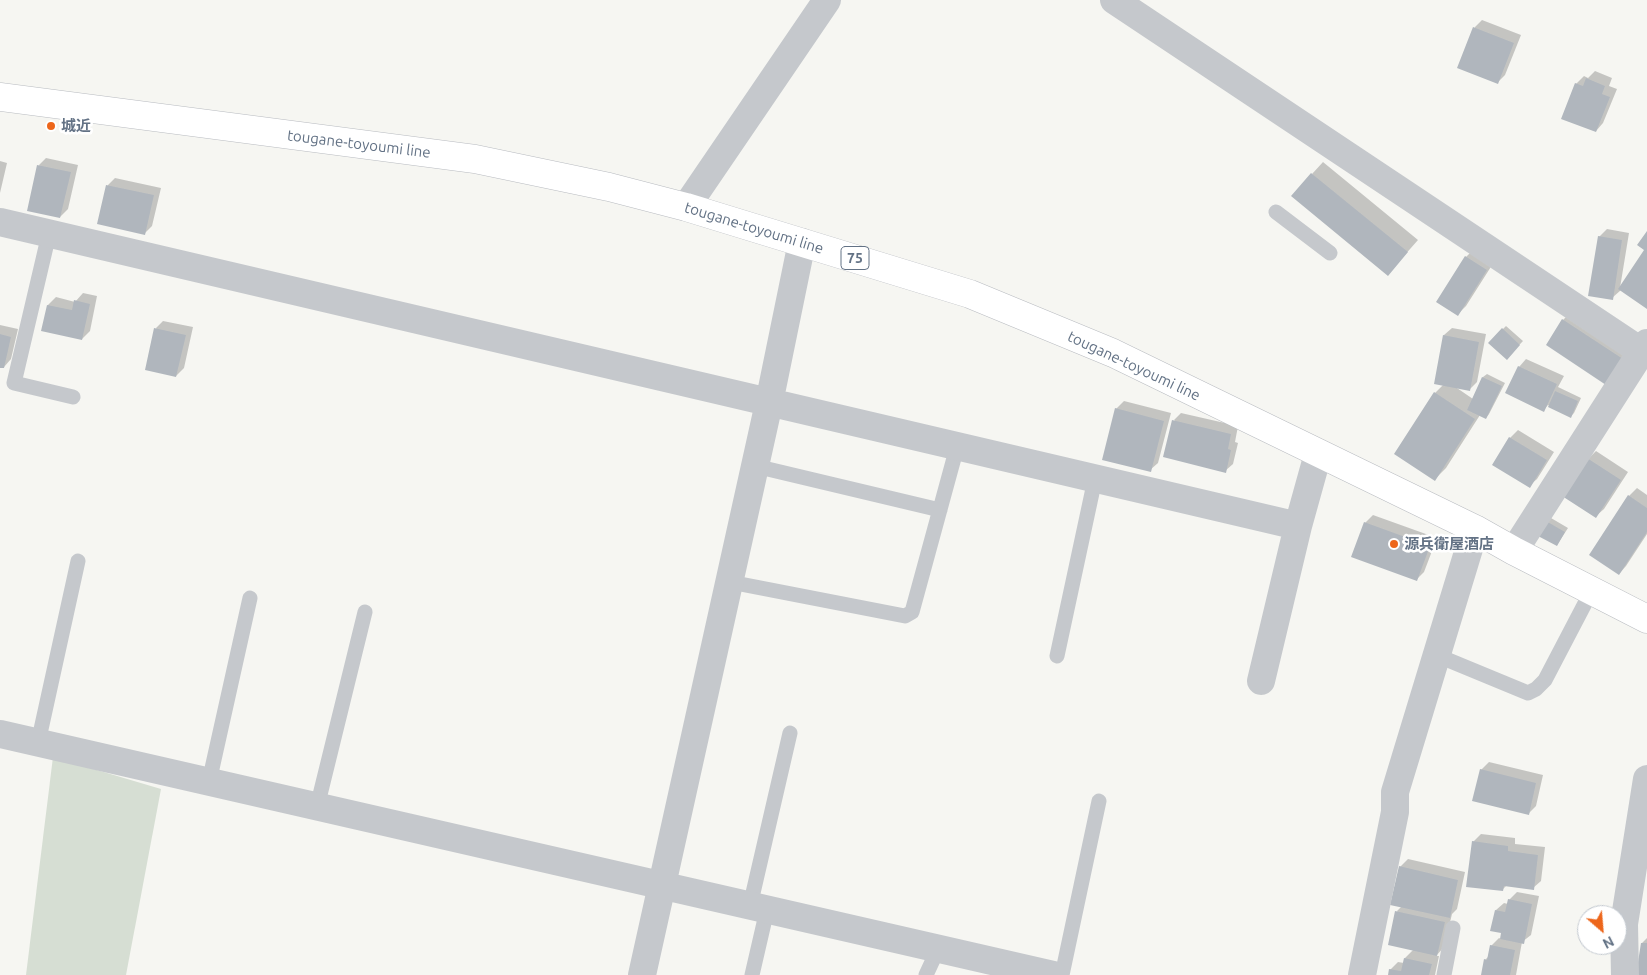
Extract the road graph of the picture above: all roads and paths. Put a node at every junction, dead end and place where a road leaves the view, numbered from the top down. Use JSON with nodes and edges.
{"nodes":[{"id":1,"x":827,"y":0,"type":"edge"},
{"id":2,"x":1114,"y":0,"type":"edge"},
{"id":3,"x":0,"y":97,"type":"edge"},
{"id":4,"x":686,"y":207,"type":"junction"},
{"id":5,"x":1276,"y":212,"type":"dead end"},
{"id":6,"x":0,"y":222,"type":"edge"},
{"id":7,"x":49,"y":234,"type":"junction"},
{"id":8,"x":802,"y":242,"type":"junction"},
{"id":9,"x":1330,"y":253,"type":"dead end"},
{"id":10,"x":1645,"y":349,"type":"edge"},
{"id":11,"x":73,"y":397,"type":"dead end"},
{"id":12,"x":769,"y":403,"type":"junction"},
{"id":13,"x":957,"y":446,"type":"junction"},
{"id":14,"x":1318,"y":454,"type":"junction"},
{"id":15,"x":755,"y":466,"type":"junction"},
{"id":16,"x":1095,"y":479,"type":"junction"},
{"id":17,"x":940,"y":510,"type":"junction"},
{"id":18,"x":1298,"y":526,"type":"junction"},
{"id":19,"x":1475,"y":529,"type":"junction"},
{"id":20,"x":1514,"y":551,"type":"junction"},
{"id":21,"x":78,"y":560,"type":"dead end"},
{"id":22,"x":730,"y":582,"type":"junction"},
{"id":23,"x":1592,"y":590,"type":"junction"},
{"id":24,"x":250,"y":598,"type":"dead end"},
{"id":25,"x":365,"y":612,"type":"dead end"},
{"id":26,"x":1647,"y":619,"type":"edge"},
{"id":27,"x":1436,"y":655,"type":"junction"},
{"id":28,"x":1056,"y":656,"type":"dead end"},
{"id":29,"x":1261,"y":681,"type":"dead end"},
{"id":30,"x":790,"y":733,"type":"dead end"},
{"id":31,"x":0,"y":734,"type":"edge"},
{"id":32,"x":38,"y":743,"type":"junction"},
{"id":33,"x":1647,"y":779,"type":"edge"},
{"id":34,"x":209,"y":782,"type":"junction"},
{"id":35,"x":1099,"y":801,"type":"dead end"},
{"id":36,"x":317,"y":807,"type":"junction"},
{"id":37,"x":662,"y":886,"type":"junction"},
{"id":38,"x":758,"y":908,"type":"junction"},
{"id":39,"x":1453,"y":928,"type":"dead end"},
{"id":40,"x":938,"y":949,"type":"junction"},
{"id":41,"x":1037,"y":973,"type":"edge"},
{"id":42,"x":642,"y":975,"type":"edge"},
{"id":43,"x":752,"y":975,"type":"edge"},
{"id":44,"x":926,"y":975,"type":"edge"},
{"id":45,"x":1062,"y":975,"type":"edge"},
{"id":46,"x":1362,"y":975,"type":"edge"},
{"id":47,"x":1444,"y":975,"type":"edge"},
{"id":48,"x":1625,"y":975,"type":"edge"}],
"edges":[{"from":1,"to":4,"type":"street"},
{"from":2,"to":10,"type":"street"},
{"from":3,"to":4,"type":"main road","name":"tougane-toyoumi line","number":"75"},
{"from":4,"to":8,"type":"main road","name":"tougane-toyoumi line","number":"75"},
{"from":5,"to":9,"type":"lane"},
{"from":6,"to":7,"type":"street"},
{"from":7,"to":11,"type":"lane"},
{"from":7,"to":12,"type":"street"},
{"from":8,"to":12,"type":"street"},
{"from":8,"to":14,"type":"main road","name":"tougane-toyoumi line","number":"75"},
{"from":10,"to":20,"type":"street"},
{"from":12,"to":13,"type":"street"},
{"from":12,"to":15,"type":"street"},
{"from":13,"to":16,"type":"street"},
{"from":13,"to":17,"type":"lane"},
{"from":14,"to":18,"type":"street"},
{"from":14,"to":19,"type":"main road","name":"tougane-toyoumi line","number":"75"},
{"from":15,"to":17,"type":"lane"},
{"from":15,"to":22,"type":"street"},
{"from":16,"to":18,"type":"street"},
{"from":16,"to":28,"type":"lane"},
{"from":17,"to":22,"type":"lane"},
{"from":18,"to":29,"type":"street"},
{"from":19,"to":20,"type":"main road","name":"tougane-toyoumi line","number":"75"},
{"from":19,"to":27,"type":"street"},
{"from":20,"to":23,"type":"main road","name":"tougane-toyoumi line","number":"75"},
{"from":21,"to":32,"type":"lane"},
{"from":22,"to":37,"type":"street"},
{"from":23,"to":26,"type":"main road","name":"tougane-toyoumi line","number":"75"},
{"from":23,"to":27,"type":"lane"},
{"from":24,"to":34,"type":"lane"},
{"from":25,"to":36,"type":"lane"},
{"from":27,"to":46,"type":"street"},
{"from":30,"to":38,"type":"lane"},
{"from":31,"to":32,"type":"street"},
{"from":32,"to":34,"type":"street"},
{"from":33,"to":48,"type":"street"},
{"from":34,"to":36,"type":"street"},
{"from":35,"to":45,"type":"lane"},
{"from":36,"to":37,"type":"street"},
{"from":37,"to":38,"type":"street"},
{"from":37,"to":42,"type":"street"},
{"from":38,"to":40,"type":"street"},
{"from":38,"to":43,"type":"lane"},
{"from":39,"to":47,"type":"lane"},
{"from":40,"to":41,"type":"street"},
{"from":40,"to":44,"type":"lane"}]}
